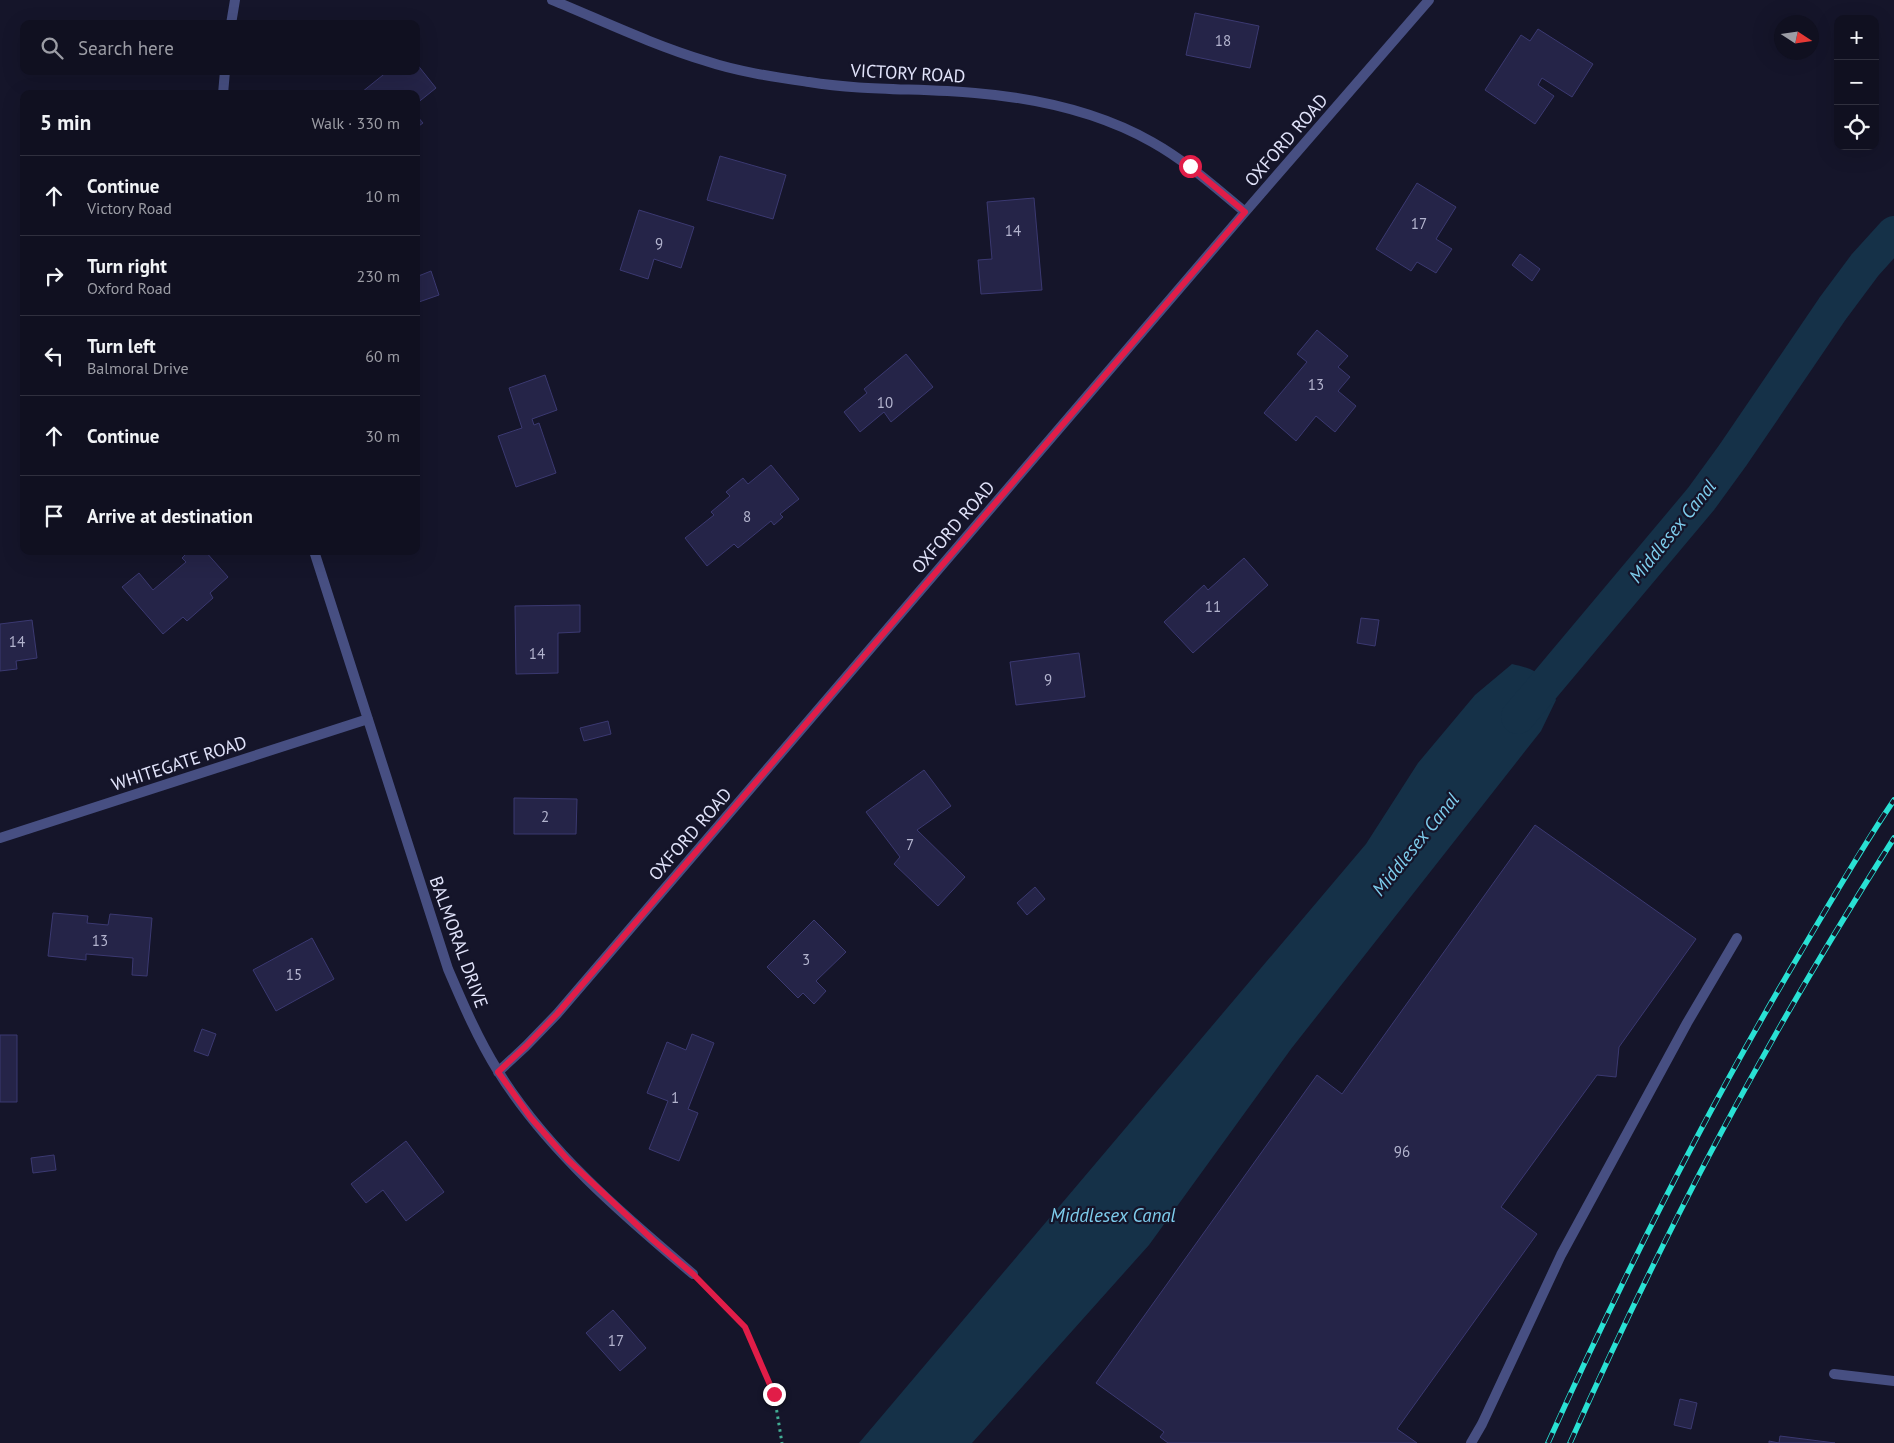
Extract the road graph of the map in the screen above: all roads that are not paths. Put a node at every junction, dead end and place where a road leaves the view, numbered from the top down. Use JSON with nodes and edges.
{"nodes":[{"id":1,"x":235,"y":0,"type":"edge"},
{"id":2,"x":552,"y":0,"type":"edge"},
{"id":3,"x":1429,"y":0,"type":"edge"},
{"id":4,"x":232,"y":20,"type":"edge"},
{"id":5,"x":225,"y":75,"type":"edge"},
{"id":6,"x":223,"y":90,"type":"edge"},
{"id":7,"x":1245,"y":212,"type":"junction"},
{"id":8,"x":315,"y":555,"type":"edge"},
{"id":9,"x":368,"y":719,"type":"junction"},
{"id":10,"x":0,"y":838,"type":"edge"},
{"id":11,"x":1738,"y":938,"type":"dead end"},
{"id":12,"x":498,"y":1072,"type":"junction"},
{"id":13,"x":693,"y":1274,"type":"road end"},
{"id":14,"x":1834,"y":1374,"type":"dead end"},
{"id":15,"x":1894,"y":1381,"type":"edge"},
{"id":16,"x":1471,"y":1443,"type":"edge"}],
"edges":[{"from":1,"to":4,"type":"street"},
{"from":2,"to":7,"type":"street","name":"VICTORY ROAD"},
{"from":3,"to":7,"type":"street","name":"OXFORD ROAD"},
{"from":5,"to":6,"type":"street"},
{"from":7,"to":12,"type":"street","name":"OXFORD ROAD"},
{"from":8,"to":9,"type":"street","name":"BALMORAL DRIVE"},
{"from":9,"to":10,"type":"street","name":"WHITEGATE ROAD"},
{"from":9,"to":12,"type":"street","name":"BALMORAL DRIVE"},
{"from":11,"to":16,"type":"street"},
{"from":12,"to":13,"type":"street","name":"BALMORAL DRIVE"},
{"from":14,"to":15,"type":"street"}]}
